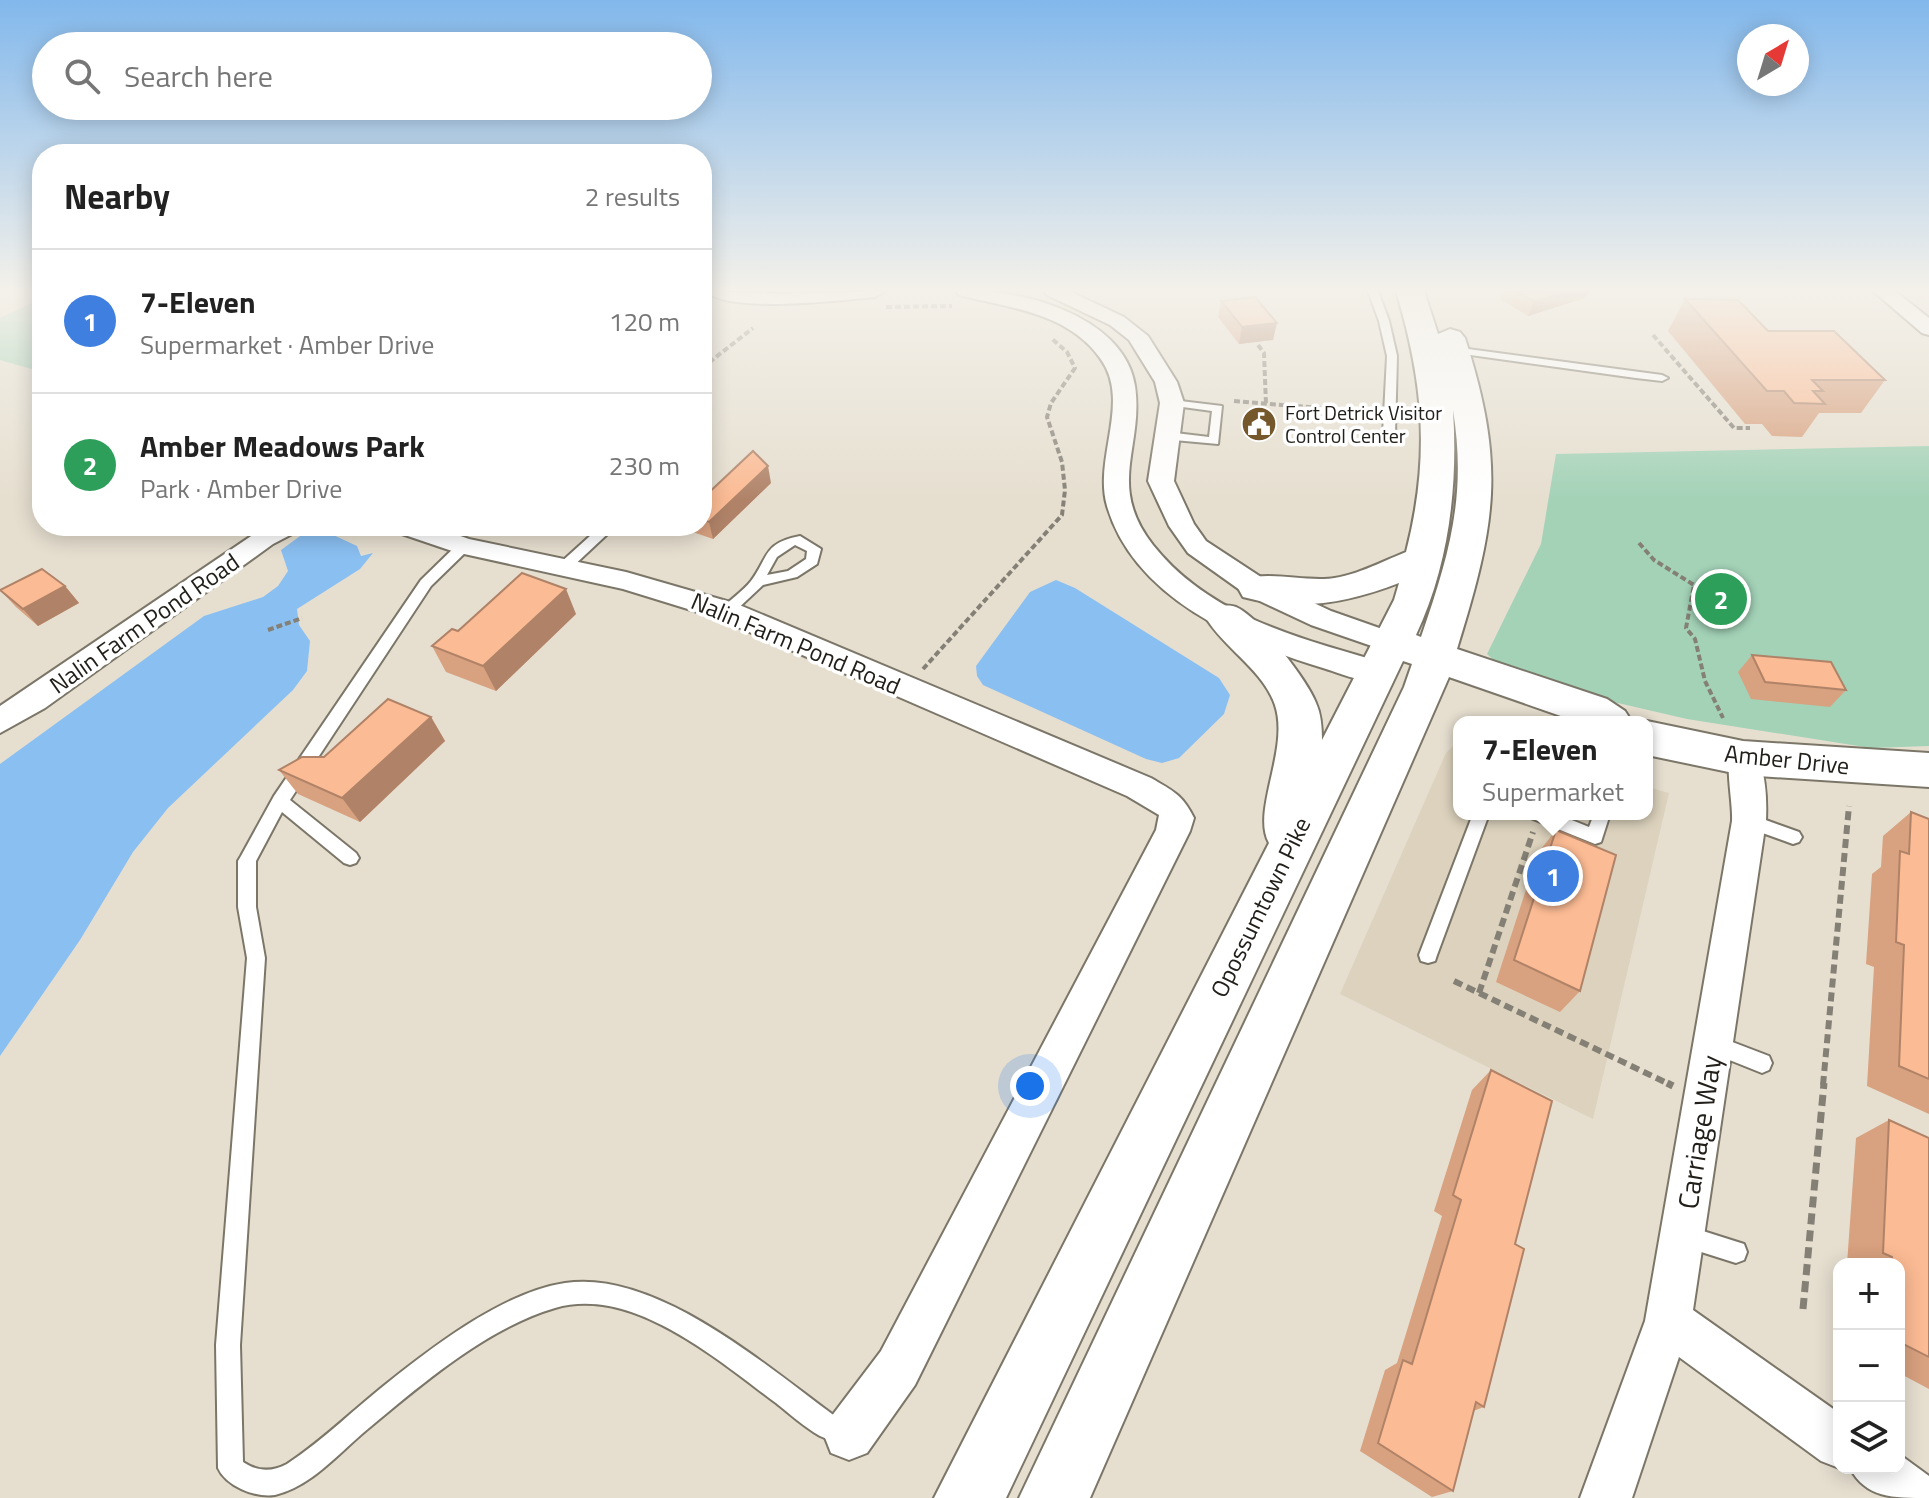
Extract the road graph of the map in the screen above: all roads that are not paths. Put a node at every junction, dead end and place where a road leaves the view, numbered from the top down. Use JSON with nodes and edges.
{"nodes":[{"id":1,"x":1113,"y":361,"type":"edge"},
{"id":2,"x":1153,"y":361,"type":"edge"},
{"id":3,"x":1392,"y":361,"type":"edge"},
{"id":4,"x":1430,"y":361,"type":"edge"},
{"id":5,"x":1456,"y":361,"type":"edge"},
{"id":6,"x":1546,"y":361,"type":"edge"},
{"id":7,"x":1662,"y":378,"type":"dead end"},
{"id":8,"x":1147,"y":415,"type":"junction"},
{"id":9,"x":1389,"y":434,"type":"dead end"},
{"id":10,"x":268,"y":536,"type":"edge"},
{"id":11,"x":434,"y":536,"type":"edge"},
{"id":12,"x":598,"y":536,"type":"edge"},
{"id":13,"x":464,"y":546,"type":"junction"},
{"id":14,"x":1425,"y":559,"type":"junction"},
{"id":15,"x":564,"y":567,"type":"junction"},
{"id":16,"x":758,"y":582,"type":"dead end"},
{"id":17,"x":1257,"y":588,"type":"junction"},
{"id":18,"x":727,"y":611,"type":"junction"},
{"id":19,"x":1226,"y":618,"type":"junction"},
{"id":20,"x":1407,"y":664,"type":"junction"},
{"id":21,"x":1521,"y":716,"type":"edge"},
{"id":22,"x":1601,"y":716,"type":"edge"},
{"id":23,"x":0,"y":721,"type":"edge"},
{"id":24,"x":1653,"y":739,"type":"edge"},
{"id":25,"x":1743,"y":758,"type":"junction"},
{"id":26,"x":1929,"y":770,"type":"edge"},
{"id":27,"x":280,"y":801,"type":"junction"},
{"id":28,"x":1479,"y":820,"type":"edge"},
{"id":29,"x":1600,"y":820,"type":"edge"},
{"id":30,"x":1749,"y":821,"type":"junction"},
{"id":31,"x":1536,"y":822,"type":"edge"},
{"id":32,"x":1793,"y":837,"type":"dead end"},
{"id":33,"x":350,"y":858,"type":"dead end"},
{"id":34,"x":1279,"y":870,"type":"junction"},
{"id":35,"x":1428,"y":955,"type":"dead end"},
{"id":36,"x":1714,"y":1044,"type":"junction"},
{"id":37,"x":1762,"y":1063,"type":"dead end"},
{"id":38,"x":1682,"y":1235,"type":"junction"},
{"id":39,"x":1736,"y":1252,"type":"dead end"},
{"id":40,"x":1668,"y":1321,"type":"junction"},
{"id":41,"x":849,"y":1435,"type":"joint"},
{"id":42,"x":1833,"y":1439,"type":"edge"},
{"id":43,"x":1883,"y":1474,"type":"edge"},
{"id":44,"x":969,"y":1498,"type":"edge"},
{"id":45,"x":1054,"y":1498,"type":"edge"},
{"id":46,"x":1606,"y":1498,"type":"edge"},
{"id":47,"x":1917,"y":1498,"type":"edge"}],
"edges":[{"from":1,"to":8,"type":"street"},
{"from":2,"to":8,"type":"street"},
{"from":3,"to":9,"type":"lane"},
{"from":4,"to":14,"type":"main road","name":"Opossumtown Pike"},
{"from":5,"to":20,"type":"main road","name":"Opossumtown Pike"},
{"from":6,"to":7,"type":"lane"},
{"from":8,"to":17,"type":"street"},
{"from":8,"to":19,"type":"street"},
{"from":10,"to":23,"type":"street","name":"Nalin Farm Pond Road"},
{"from":11,"to":13,"type":"street","name":"Nalin Farm Pond Road"},
{"from":12,"to":15,"type":"lane"},
{"from":13,"to":15,"type":"street","name":"Nalin Farm Pond Road"},
{"from":13,"to":27,"type":"lane"},
{"from":14,"to":17,"type":"main road"},
{"from":14,"to":20,"type":"main road","name":"Opossumtown Pike"},
{"from":15,"to":18,"type":"street","name":"Nalin Farm Pond Road"},
{"from":16,"to":18,"type":"lane"},
{"from":17,"to":20,"type":"street"},
{"from":18,"to":41,"type":"street","name":"Nalin Farm Pond Road"},
{"from":19,"to":20,"type":"street"},
{"from":19,"to":34,"type":"main road"},
{"from":20,"to":21,"type":"main road"},
{"from":20,"to":22,"type":"main road"},
{"from":20,"to":34,"type":"main road","name":"Opossumtown Pike"},
{"from":20,"to":45,"type":"main road","name":"Opossumtown Pike"},
{"from":24,"to":25,"type":"main road","name":"Amber Drive"},
{"from":25,"to":26,"type":"main road","name":"Amber Drive"},
{"from":25,"to":30,"type":"street","name":"Carriage Way"},
{"from":27,"to":33,"type":"lane"},
{"from":27,"to":41,"type":"lane"},
{"from":28,"to":35,"type":"lane"},
{"from":29,"to":31,"type":"lane"},
{"from":30,"to":32,"type":"lane"},
{"from":30,"to":36,"type":"street","name":"Carriage Way"},
{"from":34,"to":44,"type":"main road","name":"Opossumtown Pike"},
{"from":36,"to":37,"type":"lane"},
{"from":36,"to":38,"type":"street","name":"Carriage Way"},
{"from":38,"to":39,"type":"lane"},
{"from":38,"to":40,"type":"street","name":"Carriage Way"},
{"from":40,"to":42,"type":"street"},
{"from":40,"to":46,"type":"street","name":"Carriage Way"},
{"from":43,"to":47,"type":"street"}]}
